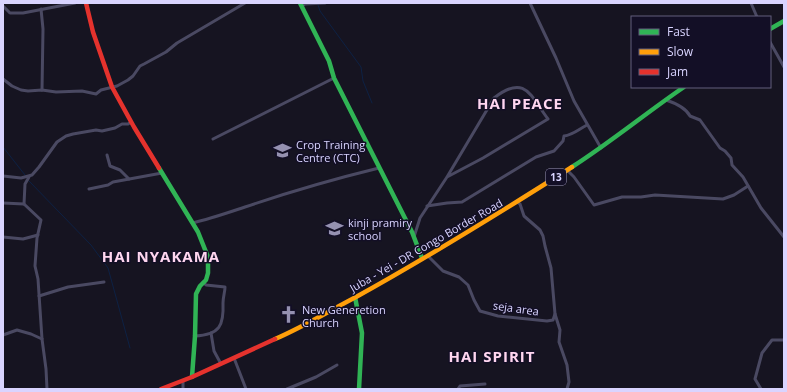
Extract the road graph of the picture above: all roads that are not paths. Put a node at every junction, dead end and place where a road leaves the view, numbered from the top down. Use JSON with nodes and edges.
{"nodes":[{"id":1,"x":75,"y":3,"type":"edge"},
{"id":2,"x":86,"y":3,"type":"edge"},
{"id":3,"x":245,"y":3,"type":"edge"},
{"id":4,"x":325,"y":3,"type":"edge"},
{"id":5,"x":530,"y":3,"type":"edge"},
{"id":6,"x":750,"y":3,"type":"edge"},
{"id":7,"x":301,"y":4,"type":"edge"},
{"id":8,"x":3,"y":6,"type":"edge"},
{"id":9,"x":41,"y":9,"type":"junction"},
{"id":10,"x":756,"y":16,"type":"edge"},
{"id":11,"x":784,"y":21,"type":"edge"},
{"id":12,"x":771,"y":28,"type":"edge"},
{"id":13,"x":771,"y":44,"type":"edge"},
{"id":14,"x":784,"y":67,"type":"edge"},
{"id":15,"x":334,"y":78,"type":"junction"},
{"id":16,"x":3,"y":79,"type":"edge"},
{"id":17,"x":112,"y":87,"type":"junction"},
{"id":18,"x":683,"y":88,"type":"edge"},
{"id":19,"x":42,"y":90,"type":"junction"},
{"id":20,"x":666,"y":100,"type":"junction"},
{"id":21,"x":131,"y":122,"type":"junction"},
{"id":22,"x":587,"y":125,"type":"junction"},
{"id":23,"x":213,"y":139,"type":"dead end"},
{"id":24,"x":601,"y":148,"type":"junction"},
{"id":25,"x":107,"y":156,"type":"dead end"},
{"id":26,"x":380,"y":168,"type":"junction"},
{"id":27,"x":567,"y":170,"type":"junction"},
{"id":28,"x":162,"y":173,"type":"junction"},
{"id":29,"x":3,"y":176,"type":"edge"},
{"id":30,"x":29,"y":177,"type":"junction"},
{"id":31,"x":447,"y":177,"type":"junction"},
{"id":32,"x":129,"y":179,"type":"junction"},
{"id":33,"x":748,"y":186,"type":"junction"},
{"id":34,"x":89,"y":189,"type":"dead end"},
{"id":35,"x":517,"y":202,"type":"junction"},
{"id":36,"x":3,"y":203,"type":"edge"},
{"id":37,"x":24,"y":204,"type":"junction"},
{"id":38,"x":427,"y":206,"type":"junction"},
{"id":39,"x":192,"y":223,"type":"junction"},
{"id":40,"x":38,"y":235,"type":"junction"},
{"id":41,"x":3,"y":237,"type":"edge"},
{"id":42,"x":784,"y":237,"type":"edge"},
{"id":43,"x":414,"y":238,"type":"junction"},
{"id":44,"x":427,"y":255,"type":"junction"},
{"id":45,"x":422,"y":258,"type":"junction"},
{"id":46,"x":104,"y":282,"type":"dead end"},
{"id":47,"x":203,"y":282,"type":"junction"},
{"id":48,"x":38,"y":296,"type":"junction"},
{"id":49,"x":355,"y":297,"type":"junction"},
{"id":50,"x":555,"y":314,"type":"junction"},
{"id":51,"x":211,"y":333,"type":"junction"},
{"id":52,"x":3,"y":335,"type":"edge"},
{"id":53,"x":195,"y":336,"type":"junction"},
{"id":54,"x":42,"y":339,"type":"junction"},
{"id":55,"x":784,"y":340,"type":"edge"},
{"id":56,"x":234,"y":358,"type":"junction"},
{"id":57,"x":221,"y":364,"type":"junction"},
{"id":58,"x":337,"y":365,"type":"dead end"},
{"id":59,"x":192,"y":377,"type":"junction"},
{"id":60,"x":184,"y":380,"type":"junction"},
{"id":61,"x":485,"y":384,"type":"dead end"},
{"id":62,"x":47,"y":389,"type":"edge"},
{"id":63,"x":161,"y":389,"type":"edge"},
{"id":64,"x":183,"y":389,"type":"edge"},
{"id":65,"x":246,"y":389,"type":"edge"},
{"id":66,"x":287,"y":389,"type":"edge"},
{"id":67,"x":359,"y":389,"type":"edge"},
{"id":68,"x":458,"y":389,"type":"edge"},
{"id":69,"x":567,"y":389,"type":"edge"},
{"id":70,"x":761,"y":389,"type":"edge"}],
"edges":[{"from":1,"to":9,"type":"street"},
{"from":2,"to":17,"type":"street"},
{"from":3,"to":17,"type":"street"},
{"from":4,"to":7,"type":"street"},
{"from":5,"to":22,"type":"street"},
{"from":6,"to":10,"type":"street"},
{"from":7,"to":15,"type":"street"},
{"from":8,"to":9,"type":"street"},
{"from":9,"to":19,"type":"street"},
{"from":11,"to":12,"type":"street"},
{"from":13,"to":14,"type":"street"},
{"from":15,"to":23,"type":"street"},
{"from":15,"to":26,"type":"street"},
{"from":16,"to":19,"type":"street"},
{"from":17,"to":19,"type":"street"},
{"from":17,"to":21,"type":"street"},
{"from":18,"to":20,"type":"street","name":"Juba - Yei - DR Congo Border Road","number":"13"},
{"from":20,"to":24,"type":"street","name":"Juba - Yei - DR Congo Border Road","number":"13"},
{"from":20,"to":33,"type":"street"},
{"from":21,"to":28,"type":"street"},
{"from":21,"to":30,"type":"street"},
{"from":22,"to":24,"type":"street"},
{"from":22,"to":38,"type":"street"},
{"from":24,"to":27,"type":"street","name":"Juba - Yei - DR Congo Border Road","number":"13"},
{"from":25,"to":32,"type":"street"},
{"from":26,"to":39,"type":"street"},
{"from":26,"to":43,"type":"street"},
{"from":27,"to":33,"type":"street"},
{"from":27,"to":35,"type":"street","name":"Juba - Yei - DR Congo Border Road","number":"13"},
{"from":28,"to":32,"type":"street"},
{"from":28,"to":39,"type":"street"},
{"from":29,"to":30,"type":"street"},
{"from":30,"to":37,"type":"street"},
{"from":31,"to":31,"type":"street"},
{"from":31,"to":38,"type":"street"},
{"from":32,"to":34,"type":"street"},
{"from":33,"to":42,"type":"street"},
{"from":35,"to":44,"type":"street","name":"Juba - Yei - DR Congo Border Road","number":"13"},
{"from":35,"to":50,"type":"street"},
{"from":36,"to":37,"type":"street"},
{"from":37,"to":40,"type":"street"},
{"from":38,"to":43,"type":"street"},
{"from":39,"to":47,"type":"street"},
{"from":40,"to":41,"type":"street"},
{"from":40,"to":48,"type":"street"},
{"from":43,"to":45,"type":"street"},
{"from":44,"to":45,"type":"street","name":"Juba - Yei - DR Congo Border Road","number":"13"},
{"from":44,"to":50,"type":"street","name":"seja area"},
{"from":45,"to":49,"type":"street","name":"Juba - Yei - DR Congo Border Road","number":"13"},
{"from":46,"to":48,"type":"street"},
{"from":47,"to":51,"type":"street"},
{"from":47,"to":53,"type":"street"},
{"from":48,"to":54,"type":"street"},
{"from":49,"to":56,"type":"street","name":"Juba - Yei - DR Congo Border Road","number":"13"},
{"from":49,"to":67,"type":"street"},
{"from":50,"to":69,"type":"street"},
{"from":51,"to":53,"type":"street"},
{"from":51,"to":57,"type":"street"},
{"from":52,"to":54,"type":"street"},
{"from":53,"to":59,"type":"street"},
{"from":54,"to":62,"type":"street"},
{"from":55,"to":70,"type":"street"},
{"from":56,"to":57,"type":"street","name":"Juba - Yei - DR Congo Border Road","number":"13"},
{"from":56,"to":65,"type":"street"},
{"from":57,"to":59,"type":"street","name":"Juba - Yei - DR Congo Border Road","number":"13"},
{"from":58,"to":66,"type":"street"},
{"from":59,"to":60,"type":"street","name":"Juba - Yei - DR Congo Border Road","number":"13"},
{"from":60,"to":63,"type":"street","name":"Juba - Yei - DR Congo Border Road","number":"13"},
{"from":60,"to":64,"type":"street"},
{"from":61,"to":68,"type":"street"}]}
